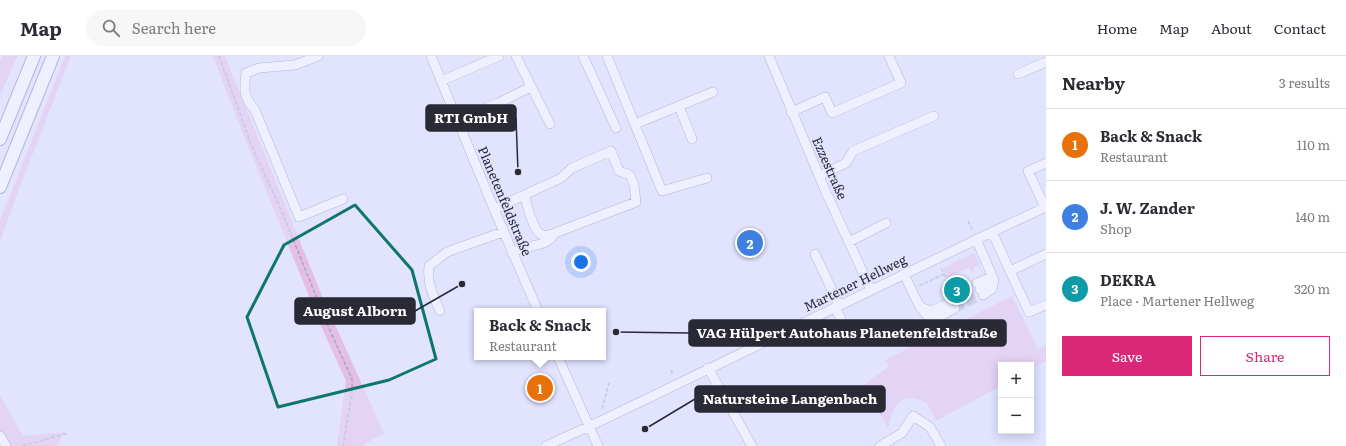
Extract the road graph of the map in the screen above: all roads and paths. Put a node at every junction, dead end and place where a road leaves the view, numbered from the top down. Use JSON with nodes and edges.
{"nodes":[{"id":1,"x":34,"y":56,"type":"edge"},
{"id":2,"x":53,"y":56,"type":"edge"},
{"id":3,"x":219,"y":56,"type":"edge"},
{"id":4,"x":318,"y":56,"type":"edge"},
{"id":5,"x":431,"y":56,"type":"edge"},
{"id":6,"x":499,"y":56,"type":"edge"},
{"id":7,"x":516,"y":56,"type":"edge"},
{"id":8,"x":583,"y":56,"type":"edge"},
{"id":9,"x":607,"y":56,"type":"edge"},
{"id":10,"x":889,"y":56,"type":"edge"},
{"id":11,"x":772,"y":57,"type":"edge"},
{"id":12,"x":1046,"y":62,"type":"edge"},
{"id":13,"x":1018,"y":74,"type":"dead end"},
{"id":14,"x":441,"y":81,"type":"junction"},
{"id":15,"x":531,"y":87,"type":"junction"},
{"id":16,"x":713,"y":92,"type":"dead end"},
{"id":17,"x":679,"y":106,"type":"junction"},
{"id":18,"x":791,"y":112,"type":"junction"},
{"id":19,"x":934,"y":116,"type":"dead end"},
{"id":20,"x":457,"y":120,"type":"junction"},
{"id":21,"x":550,"y":124,"type":"dead end"},
{"id":22,"x":634,"y":124,"type":"junction"},
{"id":23,"x":616,"y":128,"type":"dead end"},
{"id":24,"x":0,"y":139,"type":"edge"},
{"id":25,"x":692,"y":139,"type":"dead end"},
{"id":26,"x":1046,"y":163,"type":"edge"},
{"id":27,"x":819,"y":176,"type":"junction"},
{"id":28,"x":707,"y":178,"type":"dead end"},
{"id":29,"x":0,"y":187,"type":"edge"},
{"id":30,"x":525,"y":196,"type":"junction"},
{"id":31,"x":343,"y":199,"type":"dead end"},
{"id":32,"x":1045,"y":207,"type":"edge"},
{"id":33,"x":494,"y":210,"type":"junction"},
{"id":34,"x":968,"y":221,"type":"dead end"},
{"id":35,"x":886,"y":223,"type":"dead end"},
{"id":36,"x":503,"y":232,"type":"junction"},
{"id":37,"x":992,"y":232,"type":"junction"},
{"id":38,"x":555,"y":233,"type":"junction"},
{"id":39,"x":974,"y":235,"type":"junction"},
{"id":40,"x":849,"y":242,"type":"junction"},
{"id":41,"x":512,"y":253,"type":"junction"},
{"id":42,"x":815,"y":254,"type":"dead end"},
{"id":43,"x":1046,"y":254,"type":"edge"},
{"id":44,"x":941,"y":267,"type":"dead end"},
{"id":45,"x":1010,"y":272,"type":"junction"},
{"id":46,"x":904,"y":274,"type":"junction"},
{"id":47,"x":944,"y":274,"type":"junction"},
{"id":48,"x":946,"y":278,"type":"dead end"},
{"id":49,"x":993,"y":280,"type":"junction"},
{"id":50,"x":871,"y":290,"type":"junction"},
{"id":51,"x":912,"y":290,"type":"junction"},
{"id":52,"x":952,"y":302,"type":"tunnel mouth"},
{"id":53,"x":1046,"y":305,"type":"edge"},
{"id":54,"x":837,"y":306,"type":"junction"},
{"id":55,"x":537,"y":308,"type":"edge"},
{"id":56,"x":440,"y":311,"type":"dead end"},
{"id":57,"x":850,"y":339,"type":"dead end"},
{"id":58,"x":559,"y":360,"type":"edge"},
{"id":59,"x":708,"y":368,"type":"junction"},
{"id":60,"x":671,"y":370,"type":"dead end"},
{"id":61,"x":673,"y":375,"type":"dead end"},
{"id":62,"x":609,"y":383,"type":"dead end"},
{"id":63,"x":602,"y":409,"type":"dead end"},
{"id":64,"x":589,"y":426,"type":"junction"},
{"id":65,"x":68,"y":433,"type":"dead end"},
{"id":66,"x":0,"y":436,"type":"edge"},
{"id":67,"x":6,"y":446,"type":"edge"},
{"id":68,"x":22,"y":446,"type":"edge"},
{"id":69,"x":343,"y":446,"type":"edge"},
{"id":70,"x":546,"y":446,"type":"edge"},
{"id":71,"x":598,"y":446,"type":"edge"},
{"id":72,"x":752,"y":446,"type":"edge"},
{"id":73,"x":880,"y":446,"type":"edge"},
{"id":74,"x":941,"y":446,"type":"edge"}],
"edges":[{"from":1,"to":24,"type":"highway"},
{"from":2,"to":29,"type":"highway"},
{"from":3,"to":69,"type":"path"},
{"from":4,"to":31,"type":"street"},
{"from":5,"to":14,"type":"street","name":"Planetenfeldstraße"},
{"from":6,"to":14,"type":"street"},
{"from":7,"to":15,"type":"street"},
{"from":8,"to":23,"type":"street"},
{"from":9,"to":22,"type":"street"},
{"from":10,"to":18,"type":"street"},
{"from":11,"to":18,"type":"street","name":"Ezzestraße"},
{"from":12,"to":13,"type":"street"},
{"from":14,"to":20,"type":"street","name":"Planetenfeldstraße"},
{"from":15,"to":20,"type":"street"},
{"from":15,"to":21,"type":"street"},
{"from":16,"to":17,"type":"street"},
{"from":17,"to":22,"type":"street"},
{"from":17,"to":25,"type":"street"},
{"from":18,"to":27,"type":"street","name":"Ezzestraße"},
{"from":19,"to":27,"type":"street"},
{"from":20,"to":33,"type":"street","name":"Planetenfeldstraße"},
{"from":22,"to":28,"type":"street"},
{"from":26,"to":32,"type":"street"},
{"from":27,"to":40,"type":"street","name":"Ezzestraße"},
{"from":30,"to":33,"type":"street"},
{"from":30,"to":38,"type":"street"},
{"from":30,"to":38,"type":"street"},
{"from":32,"to":37,"type":"street","name":"Martener Hellweg"},
{"from":33,"to":36,"type":"street","name":"Planetenfeldstraße"},
{"from":34,"to":39,"type":"path"},
{"from":35,"to":40,"type":"street"},
{"from":36,"to":41,"type":"street","name":"Planetenfeldstraße"},
{"from":36,"to":56,"type":"street"},
{"from":37,"to":39,"type":"street","name":"Martener Hellweg"},
{"from":37,"to":45,"type":"street"},
{"from":38,"to":41,"type":"street"},
{"from":39,"to":46,"type":"street","name":"Martener Hellweg"},
{"from":39,"to":49,"type":"street"},
{"from":40,"to":50,"type":"street","name":"Ezzestraße"},
{"from":41,"to":55,"type":"street","name":"Planetenfeldstraße"},
{"from":42,"to":54,"type":"street"},
{"from":43,"to":45,"type":"street"},
{"from":44,"to":47,"type":"path"},
{"from":45,"to":53,"type":"street"},
{"from":46,"to":50,"type":"street","name":"Martener Hellweg"},
{"from":46,"to":51,"type":"street"},
{"from":47,"to":48,"type":"path"},
{"from":47,"to":51,"type":"path"},
{"from":49,"to":49,"type":"street"},
{"from":50,"to":54,"type":"street","name":"Martener Hellweg"},
{"from":51,"to":52,"type":"street"},
{"from":54,"to":57,"type":"street"},
{"from":54,"to":59,"type":"street","name":"Martener Hellweg"},
{"from":58,"to":64,"type":"street"},
{"from":59,"to":64,"type":"street","name":"Martener Hellweg"},
{"from":59,"to":72,"type":"street"},
{"from":60,"to":61,"type":"path"},
{"from":62,"to":63,"type":"path"},
{"from":64,"to":70,"type":"street","name":"Martener Hellweg"},
{"from":64,"to":71,"type":"street"},
{"from":65,"to":68,"type":"path"},
{"from":66,"to":67,"type":"street"},
{"from":73,"to":74,"type":"street"}]}
